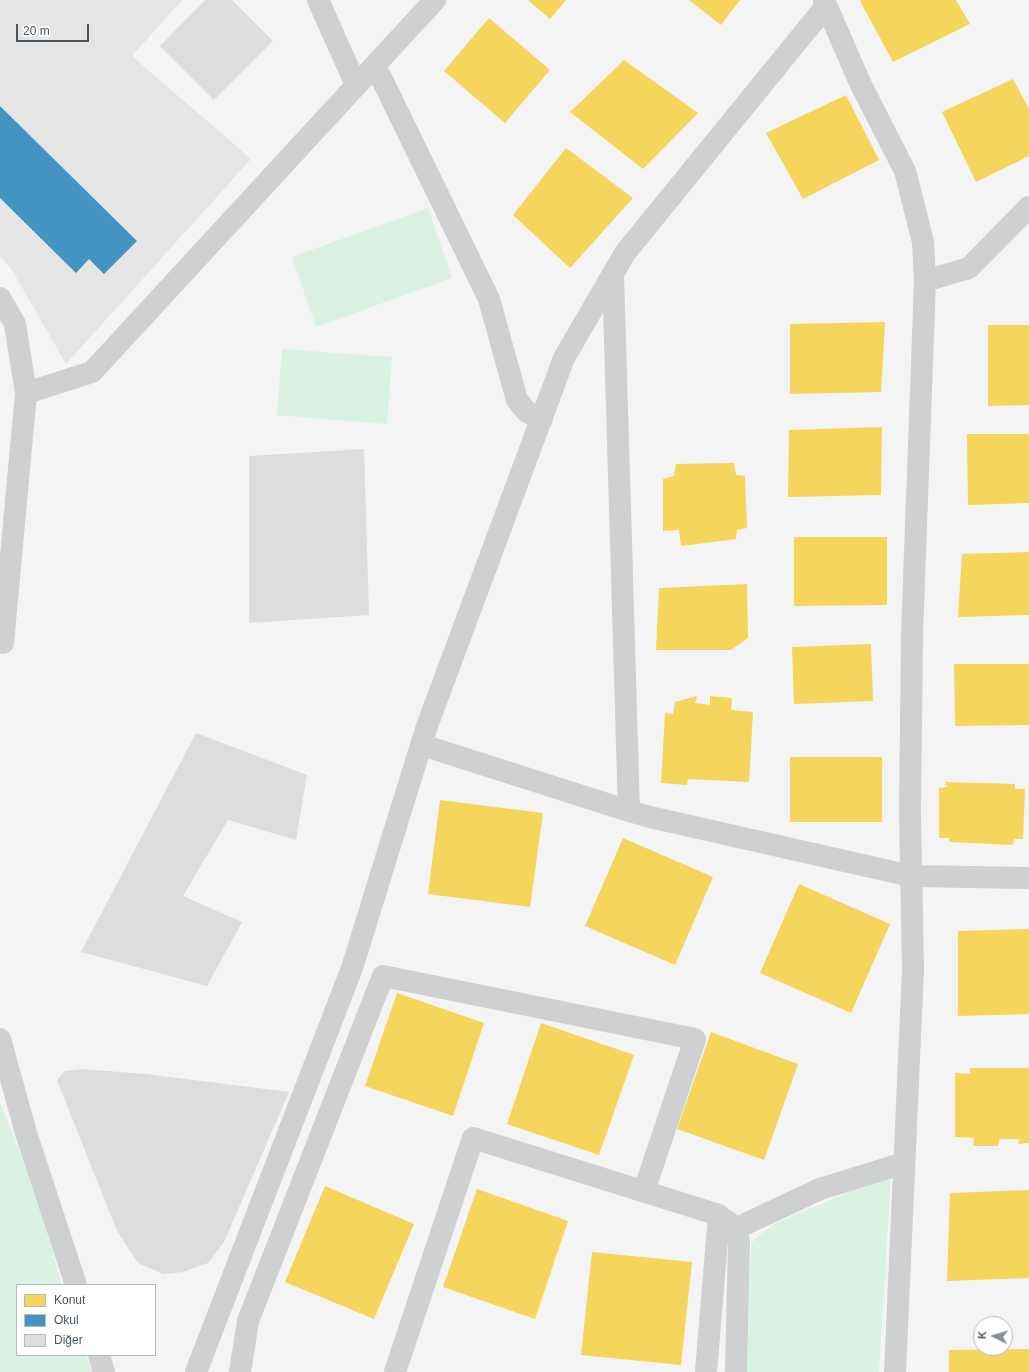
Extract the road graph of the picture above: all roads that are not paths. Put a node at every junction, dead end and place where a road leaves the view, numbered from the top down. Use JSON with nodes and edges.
{"nodes":[{"id":1,"x":318,"y":0,"type":"edge"},
{"id":2,"x":435,"y":0,"type":"edge"},
{"id":3,"x":825,"y":3,"type":"edge"},
{"id":4,"x":374,"y":65,"type":"junction"},
{"id":5,"x":356,"y":85,"type":"junction"},
{"id":6,"x":1029,"y":207,"type":"edge"},
{"id":7,"x":613,"y":274,"type":"junction"},
{"id":8,"x":925,"y":281,"type":"junction"},
{"id":9,"x":0,"y":298,"type":"edge"},
{"id":10,"x":26,"y":392,"type":"junction"},
{"id":11,"x":542,"y":419,"type":"junction"},
{"id":12,"x":1,"y":647,"type":"edge"},
{"id":13,"x":422,"y":745,"type":"junction"},
{"id":14,"x":629,"y":811,"type":"junction"},
{"id":15,"x":911,"y":876,"type":"junction"},
{"id":16,"x":1029,"y":878,"type":"edge"},
{"id":17,"x":0,"y":1039,"type":"edge"},
{"id":18,"x":904,"y":1163,"type":"junction"},
{"id":19,"x":644,"y":1192,"type":"junction"},
{"id":20,"x":718,"y":1215,"type":"junction"},
{"id":21,"x":737,"y":1228,"type":"junction"},
{"id":22,"x":76,"y":1284,"type":"edge"},
{"id":23,"x":99,"y":1356,"type":"edge"},
{"id":24,"x":104,"y":1372,"type":"edge"},
{"id":25,"x":196,"y":1372,"type":"edge"},
{"id":26,"x":240,"y":1372,"type":"edge"},
{"id":27,"x":395,"y":1372,"type":"edge"},
{"id":28,"x":706,"y":1372,"type":"edge"},
{"id":29,"x":736,"y":1372,"type":"edge"},
{"id":30,"x":895,"y":1372,"type":"edge"}],
"edges":[{"from":1,"to":5,"type":"street"},
{"from":2,"to":4,"type":"street"},
{"from":3,"to":7,"type":"street"},
{"from":3,"to":8,"type":"street"},
{"from":4,"to":5,"type":"street"},
{"from":4,"to":11,"type":"street"},
{"from":5,"to":10,"type":"street"},
{"from":6,"to":8,"type":"street"},
{"from":7,"to":11,"type":"street"},
{"from":7,"to":14,"type":"street"},
{"from":8,"to":15,"type":"street"},
{"from":9,"to":10,"type":"street"},
{"from":10,"to":12,"type":"street"},
{"from":11,"to":13,"type":"street"},
{"from":13,"to":14,"type":"street"},
{"from":13,"to":25,"type":"street"},
{"from":14,"to":15,"type":"street"},
{"from":15,"to":16,"type":"street"},
{"from":15,"to":18,"type":"street"},
{"from":17,"to":22,"type":"street"},
{"from":18,"to":21,"type":"street"},
{"from":18,"to":30,"type":"street"},
{"from":19,"to":20,"type":"street"},
{"from":19,"to":26,"type":"street"},
{"from":19,"to":27,"type":"street"},
{"from":20,"to":21,"type":"street"},
{"from":20,"to":28,"type":"street"},
{"from":21,"to":29,"type":"street"},
{"from":23,"to":24,"type":"street"}]}
